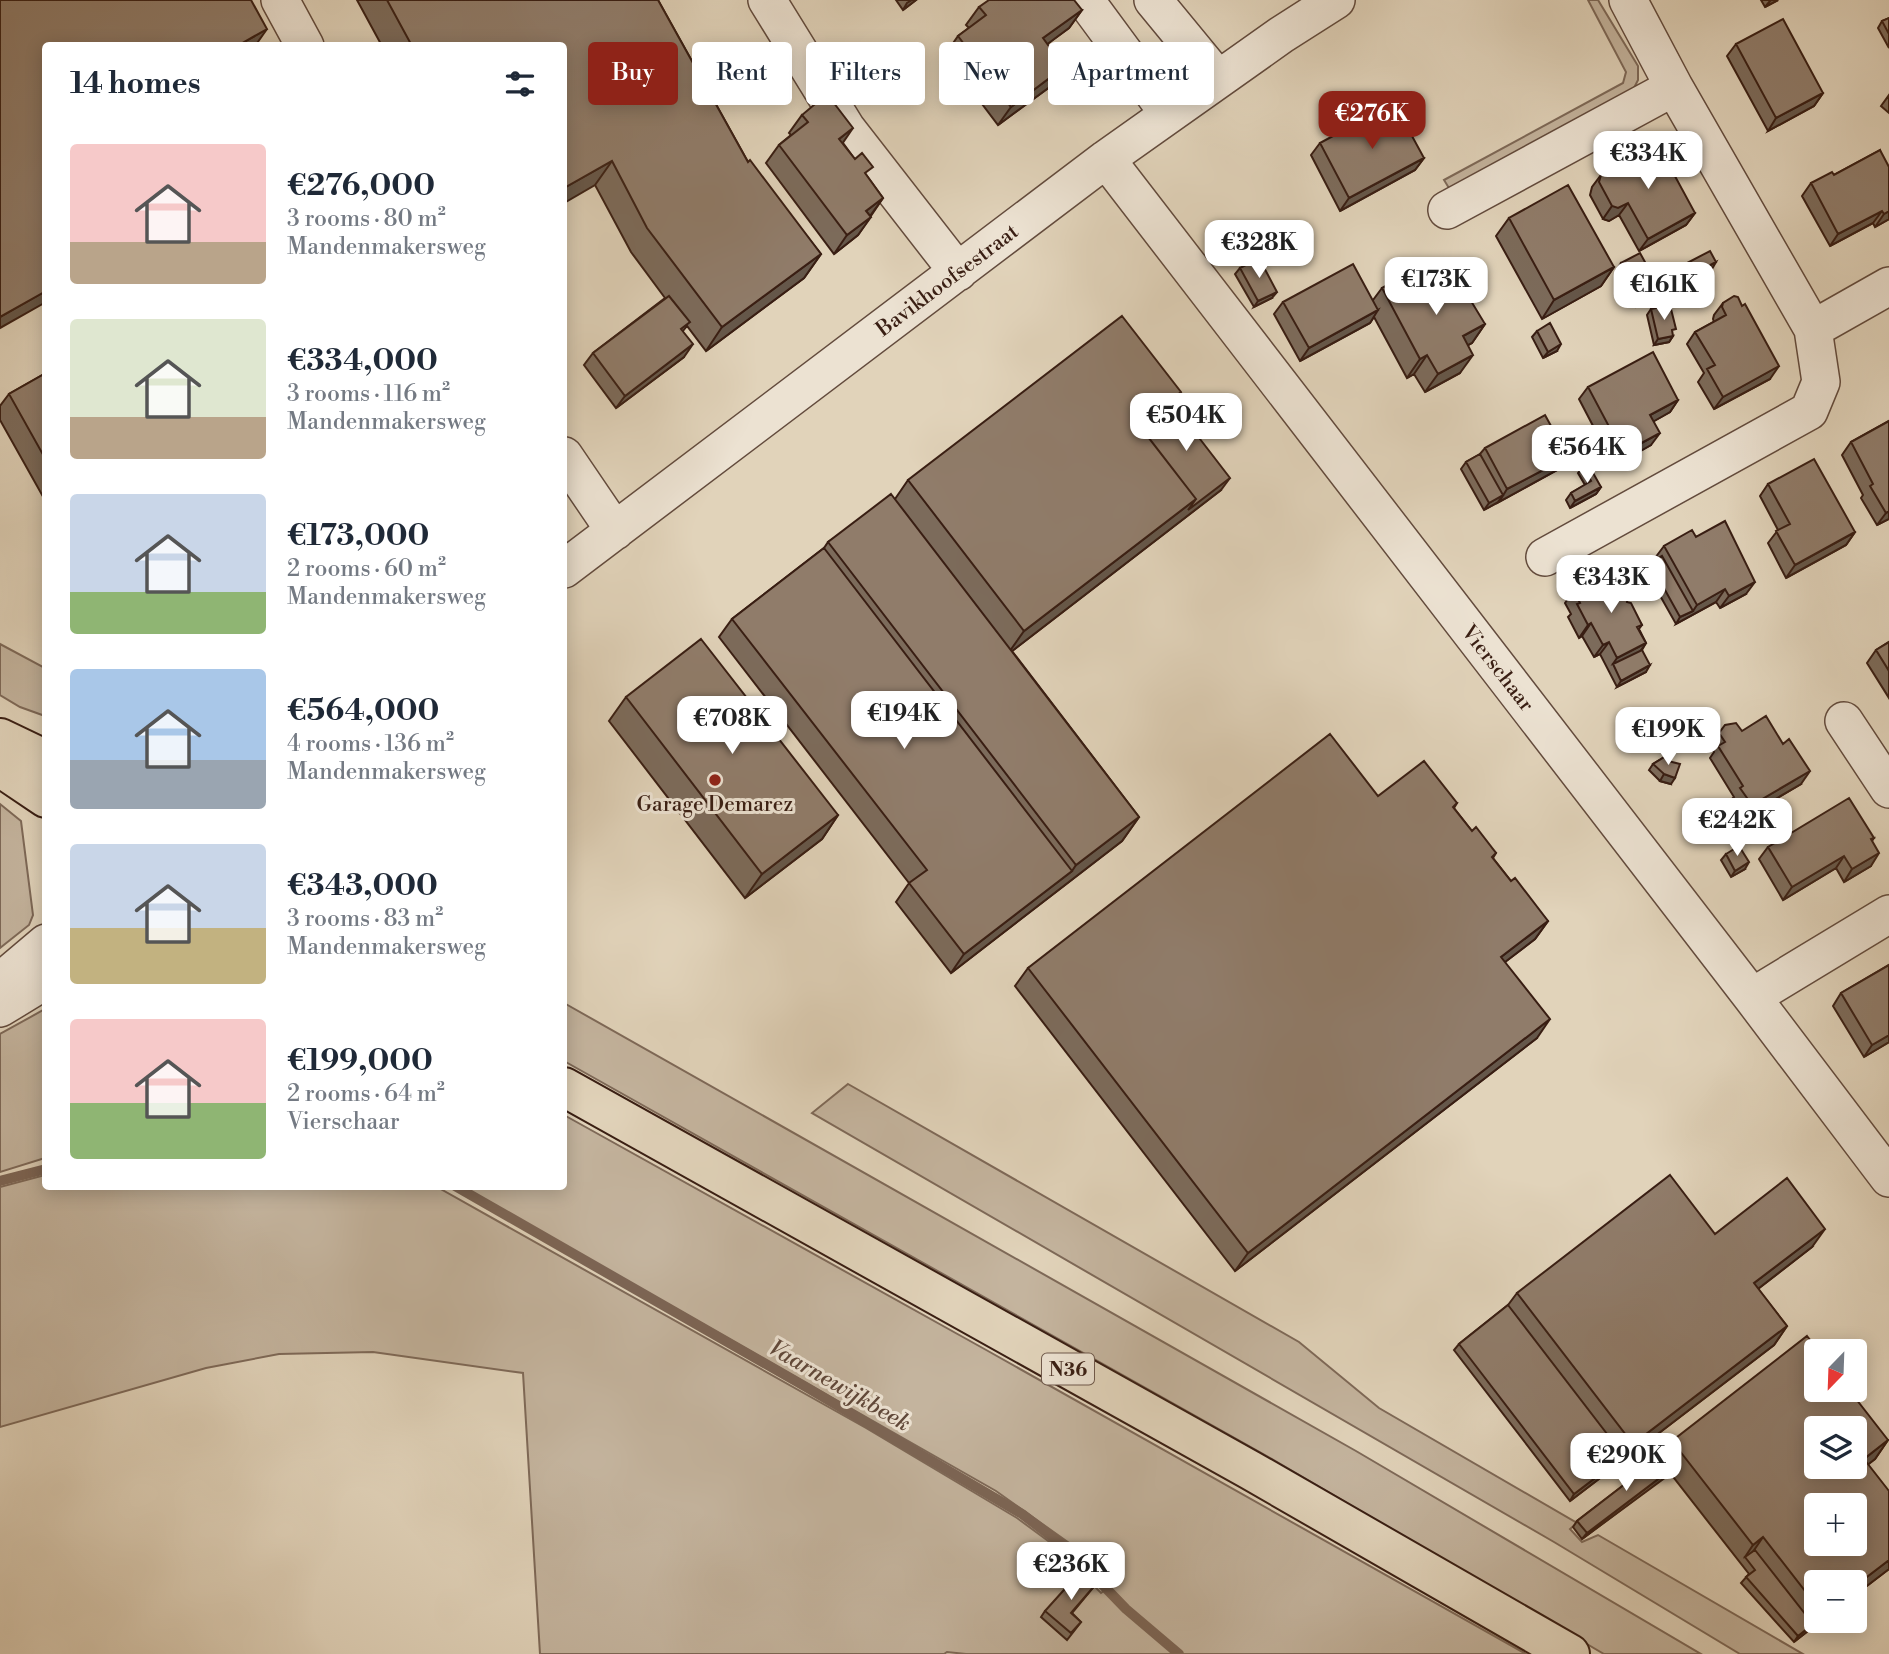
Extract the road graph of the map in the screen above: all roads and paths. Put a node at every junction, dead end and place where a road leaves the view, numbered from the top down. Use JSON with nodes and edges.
{"nodes":[{"id":1,"x":280,"y":0,"type":"edge"},
{"id":2,"x":767,"y":0,"type":"edge"},
{"id":3,"x":1085,"y":0,"type":"edge"},
{"id":4,"x":1153,"y":0,"type":"edge"},
{"id":5,"x":1336,"y":0,"type":"edge"},
{"id":6,"x":1628,"y":0,"type":"edge"},
{"id":7,"x":303,"y":42,"type":"edge"},
{"id":8,"x":1219,"y":79,"type":"junction"},
{"id":9,"x":1674,"y":87,"type":"junction"},
{"id":10,"x":1169,"y":114,"type":"junction"},
{"id":11,"x":1106,"y":159,"type":"junction"},
{"id":12,"x":1447,"y":210,"type":"dead end"},
{"id":13,"x":958,"y":272,"type":"junction"},
{"id":14,"x":1889,"y":286,"type":"edge"},
{"id":15,"x":1812,"y":329,"type":"junction"},
{"id":16,"x":567,"y":460,"type":"edge"},
{"id":17,"x":615,"y":531,"type":"junction"},
{"id":18,"x":1545,"y":557,"type":"dead end"},
{"id":19,"x":567,"y":567,"type":"edge"},
{"id":20,"x":1844,"y":721,"type":"dead end"},
{"id":21,"x":0,"y":738,"type":"edge"},
{"id":22,"x":42,"y":758,"type":"edge"},
{"id":23,"x":0,"y":767,"type":"edge"},
{"id":24,"x":1889,"y":789,"type":"edge"},
{"id":25,"x":42,"y":795,"type":"edge"},
{"id":26,"x":1889,"y":914,"type":"edge"},
{"id":27,"x":42,"y":946,"type":"edge"},
{"id":28,"x":0,"y":982,"type":"edge"},
{"id":29,"x":42,"y":982,"type":"edge"},
{"id":30,"x":1752,"y":997,"type":"junction"},
{"id":31,"x":0,"y":1008,"type":"edge"},
{"id":32,"x":567,"y":1089,"type":"edge"},
{"id":33,"x":1889,"y":1178,"type":"edge"},
{"id":34,"x":1570,"y":1654,"type":"edge"}],
"edges":[{"from":1,"to":7,"type":"street"},
{"from":2,"to":13,"type":"street"},
{"from":3,"to":10,"type":"street"},
{"from":4,"to":8,"type":"street"},
{"from":5,"to":8,"type":"street","name":"Bavikhoofsestraat"},
{"from":6,"to":9,"type":"street"},
{"from":8,"to":10,"type":"street","name":"Bavikhoofsestraat"},
{"from":9,"to":12,"type":"street"},
{"from":9,"to":15,"type":"street"},
{"from":10,"to":11,"type":"street","name":"Bavikhoofsestraat"},
{"from":11,"to":13,"type":"street","name":"Bavikhoofsestraat"},
{"from":11,"to":30,"type":"street","name":"Vierschaar"},
{"from":13,"to":17,"type":"street","name":"Bavikhoofsestraat"},
{"from":14,"to":15,"type":"street"},
{"from":15,"to":18,"type":"street"},
{"from":16,"to":17,"type":"street"},
{"from":17,"to":19,"type":"street","name":"Bavikhoofsestraat"},
{"from":20,"to":24,"type":"street"},
{"from":21,"to":22,"type":"main road"},
{"from":23,"to":25,"type":"main road"},
{"from":26,"to":30,"type":"street"},
{"from":27,"to":28,"type":"street"},
{"from":29,"to":31,"type":"street"},
{"from":30,"to":33,"type":"street","name":"Vierschaar"},
{"from":32,"to":34,"type":"main road","number":"N36"}]}
